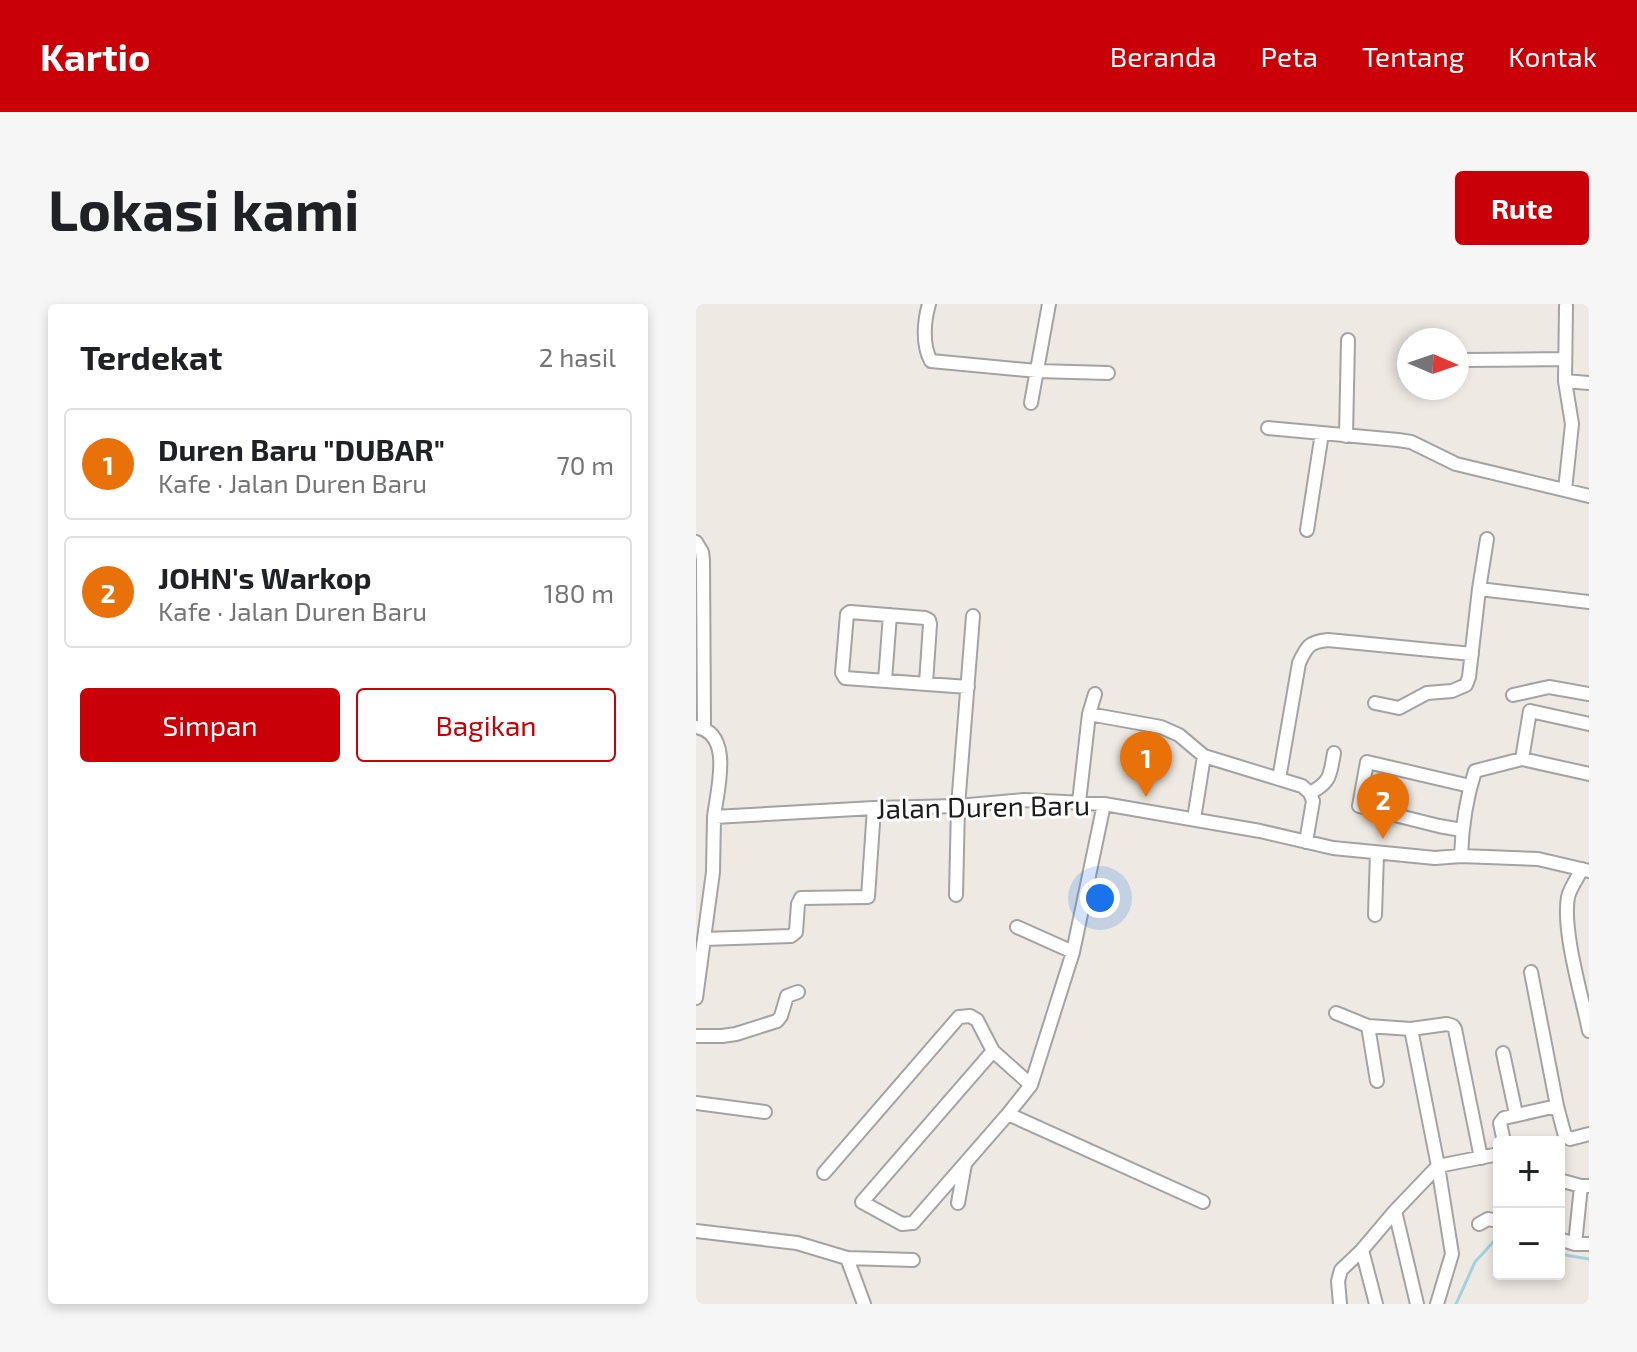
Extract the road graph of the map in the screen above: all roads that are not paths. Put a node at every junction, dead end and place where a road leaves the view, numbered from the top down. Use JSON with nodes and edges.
{"nodes":[{"id":1,"x":929,"y":304,"type":"edge"},
{"id":2,"x":1049,"y":304,"type":"edge"},
{"id":3,"x":1566,"y":306,"type":"dead end"},
{"id":4,"x":1348,"y":340,"type":"dead end"},
{"id":5,"x":1564,"y":359,"type":"junction"},
{"id":6,"x":1469,"y":360,"type":"edge"},
{"id":7,"x":1037,"y":371,"type":"junction"},
{"id":8,"x":1108,"y":373,"type":"dead end"},
{"id":9,"x":1565,"y":381,"type":"junction"},
{"id":10,"x":1589,"y":383,"type":"edge"},
{"id":11,"x":1031,"y":403,"type":"dead end"},
{"id":12,"x":1268,"y":428,"type":"dead end"},
{"id":13,"x":1322,"y":433,"type":"junction"},
{"id":14,"x":1346,"y":436,"type":"junction"},
{"id":15,"x":1565,"y":490,"type":"junction"},
{"id":16,"x":1589,"y":496,"type":"edge"},
{"id":17,"x":1307,"y":530,"type":"dead end"},
{"id":18,"x":1487,"y":539,"type":"dead end"},
{"id":19,"x":696,"y":542,"type":"edge"},
{"id":20,"x":1479,"y":589,"type":"junction"},
{"id":21,"x":1589,"y":602,"type":"edge"},
{"id":22,"x":890,"y":615,"type":"junction"},
{"id":23,"x":973,"y":616,"type":"dead end"},
{"id":24,"x":699,"y":623,"type":"edge"},
{"id":25,"x":1472,"y":654,"type":"junction"},
{"id":26,"x":696,"y":666,"type":"edge"},
{"id":27,"x":885,"y":680,"type":"junction"},
{"id":28,"x":704,"y":683,"type":"junction"},
{"id":29,"x":926,"y":683,"type":"junction"},
{"id":30,"x":968,"y":687,"type":"junction"},
{"id":31,"x":1095,"y":694,"type":"dead end"},
{"id":32,"x":1589,"y":694,"type":"edge"},
{"id":33,"x":1513,"y":695,"type":"dead end"},
{"id":34,"x":1375,"y":703,"type":"dead end"},
{"id":35,"x":1089,"y":714,"type":"junction"},
{"id":36,"x":1589,"y":724,"type":"edge"},
{"id":37,"x":700,"y":728,"type":"edge"},
{"id":38,"x":1334,"y":753,"type":"dead end"},
{"id":39,"x":1204,"y":756,"type":"junction"},
{"id":40,"x":1522,"y":759,"type":"junction"},
{"id":41,"x":1589,"y":774,"type":"edge"},
{"id":42,"x":1279,"y":779,"type":"junction"},
{"id":43,"x":1470,"y":786,"type":"junction"},
{"id":44,"x":1310,"y":793,"type":"junction"},
{"id":45,"x":1079,"y":802,"type":"junction"},
{"id":46,"x":1104,"y":804,"type":"junction"},
{"id":47,"x":958,"y":806,"type":"junction"},
{"id":48,"x":874,"y":808,"type":"junction"},
{"id":49,"x":714,"y":817,"type":"junction"},
{"id":50,"x":1194,"y":819,"type":"junction"},
{"id":51,"x":1462,"y":830,"type":"junction"},
{"id":52,"x":1306,"y":842,"type":"junction"},
{"id":53,"x":1377,"y":853,"type":"junction"},
{"id":54,"x":1461,"y":856,"type":"junction"},
{"id":55,"x":1586,"y":870,"type":"edge"},
{"id":56,"x":956,"y":895,"type":"dead end"},
{"id":57,"x":1375,"y":915,"type":"dead end"},
{"id":58,"x":1017,"y":927,"type":"dead end"},
{"id":59,"x":704,"y":939,"type":"junction"},
{"id":60,"x":1073,"y":952,"type":"junction"},
{"id":61,"x":1531,"y":972,"type":"dead end"},
{"id":62,"x":798,"y":992,"type":"dead end"},
{"id":63,"x":696,"y":998,"type":"edge"},
{"id":64,"x":1587,"y":1010,"type":"edge"},
{"id":65,"x":1336,"y":1013,"type":"dead end"},
{"id":66,"x":1368,"y":1026,"type":"junction"},
{"id":67,"x":1411,"y":1029,"type":"junction"},
{"id":68,"x":1589,"y":1031,"type":"edge"},
{"id":69,"x":696,"y":1036,"type":"edge"},
{"id":70,"x":993,"y":1051,"type":"junction"},
{"id":71,"x":1503,"y":1053,"type":"dead end"},
{"id":72,"x":1377,"y":1081,"type":"dead end"},
{"id":73,"x":1031,"y":1085,"type":"junction"},
{"id":74,"x":696,"y":1103,"type":"edge"},
{"id":75,"x":1557,"y":1106,"type":"junction"},
{"id":76,"x":765,"y":1112,"type":"dead end"},
{"id":77,"x":1008,"y":1114,"type":"junction"},
{"id":78,"x":1516,"y":1114,"type":"junction"},
{"id":79,"x":1589,"y":1134,"type":"edge"},
{"id":80,"x":1503,"y":1136,"type":"edge"},
{"id":81,"x":1493,"y":1155,"type":"edge"},
{"id":82,"x":1481,"y":1158,"type":"junction"},
{"id":83,"x":966,"y":1161,"type":"junction"},
{"id":84,"x":1438,"y":1166,"type":"junction"},
{"id":85,"x":824,"y":1173,"type":"dead end"},
{"id":86,"x":1565,"y":1181,"type":"edge"},
{"id":87,"x":1585,"y":1186,"type":"edge"},
{"id":88,"x":1203,"y":1202,"type":"dead end"},
{"id":89,"x":958,"y":1203,"type":"dead end"},
{"id":90,"x":1395,"y":1211,"type":"junction"},
{"id":91,"x":1493,"y":1220,"type":"edge"},
{"id":92,"x":1479,"y":1224,"type":"dead end"},
{"id":93,"x":696,"y":1231,"type":"edge"},
{"id":94,"x":1565,"y":1241,"type":"edge"},
{"id":95,"x":1575,"y":1244,"type":"junction"},
{"id":96,"x":1589,"y":1244,"type":"edge"},
{"id":97,"x":1362,"y":1250,"type":"junction"},
{"id":98,"x":847,"y":1258,"type":"junction"},
{"id":99,"x":913,"y":1260,"type":"dead end"},
{"id":100,"x":864,"y":1304,"type":"edge"},
{"id":101,"x":1340,"y":1304,"type":"edge"},
{"id":102,"x":1376,"y":1304,"type":"edge"},
{"id":103,"x":1417,"y":1304,"type":"edge"},
{"id":104,"x":1437,"y":1304,"type":"edge"}],
"edges":[{"from":1,"to":7,"type":"street"},
{"from":2,"to":7,"type":"street"},
{"from":3,"to":5,"type":"street"},
{"from":4,"to":14,"type":"street"},
{"from":5,"to":6,"type":"street"},
{"from":5,"to":9,"type":"street"},
{"from":7,"to":8,"type":"street"},
{"from":7,"to":11,"type":"street"},
{"from":9,"to":10,"type":"street"},
{"from":9,"to":15,"type":"street"},
{"from":12,"to":13,"type":"street"},
{"from":13,"to":14,"type":"street"},
{"from":13,"to":17,"type":"street"},
{"from":14,"to":15,"type":"street"},
{"from":15,"to":16,"type":"street"},
{"from":18,"to":20,"type":"street"},
{"from":19,"to":24,"type":"street"},
{"from":20,"to":21,"type":"street"},
{"from":20,"to":25,"type":"street"},
{"from":22,"to":27,"type":"street"},
{"from":22,"to":27,"type":"street"},
{"from":22,"to":29,"type":"street"},
{"from":23,"to":30,"type":"street"},
{"from":24,"to":28,"type":"street"},
{"from":25,"to":34,"type":"street"},
{"from":25,"to":42,"type":"street"},
{"from":26,"to":28,"type":"street"},
{"from":27,"to":29,"type":"street"},
{"from":28,"to":37,"type":"street"},
{"from":29,"to":30,"type":"street"},
{"from":30,"to":47,"type":"street"},
{"from":31,"to":35,"type":"street"},
{"from":32,"to":33,"type":"street"},
{"from":35,"to":39,"type":"street"},
{"from":35,"to":45,"type":"street"},
{"from":36,"to":40,"type":"street"},
{"from":37,"to":49,"type":"street"},
{"from":38,"to":44,"type":"street"},
{"from":39,"to":42,"type":"street"},
{"from":39,"to":50,"type":"street"},
{"from":40,"to":41,"type":"street"},
{"from":40,"to":43,"type":"street"},
{"from":42,"to":44,"type":"street"},
{"from":43,"to":51,"type":"street"},
{"from":43,"to":51,"type":"street"},
{"from":44,"to":52,"type":"street"},
{"from":45,"to":46,"type":"street","name":"Jalan Duren Baru"},
{"from":45,"to":47,"type":"street","name":"Jalan Duren Baru"},
{"from":46,"to":50,"type":"street","name":"Jalan Duren Baru"},
{"from":46,"to":60,"type":"street"},
{"from":47,"to":48,"type":"street","name":"Jalan Duren Baru"},
{"from":47,"to":56,"type":"street"},
{"from":48,"to":49,"type":"street","name":"Jalan Duren Baru"},
{"from":48,"to":59,"type":"street"},
{"from":49,"to":59,"type":"street"},
{"from":50,"to":52,"type":"street","name":"Jalan Duren Baru"},
{"from":51,"to":54,"type":"street"},
{"from":52,"to":53,"type":"street","name":"Jalan Duren Baru"},
{"from":53,"to":54,"type":"street","name":"Jalan Duren Baru"},
{"from":53,"to":57,"type":"street"},
{"from":54,"to":55,"type":"street","name":"Jalan Duren Baru"},
{"from":55,"to":64,"type":"street"},
{"from":58,"to":60,"type":"street"},
{"from":59,"to":63,"type":"street"},
{"from":60,"to":73,"type":"street"},
{"from":61,"to":75,"type":"street"},
{"from":62,"to":69,"type":"street"},
{"from":64,"to":68,"type":"street"},
{"from":65,"to":66,"type":"street"},
{"from":66,"to":67,"type":"street"},
{"from":66,"to":72,"type":"street"},
{"from":67,"to":82,"type":"street"},
{"from":67,"to":84,"type":"street"},
{"from":70,"to":73,"type":"street"},
{"from":70,"to":83,"type":"street"},
{"from":70,"to":85,"type":"street"},
{"from":71,"to":78,"type":"street"},
{"from":73,"to":77,"type":"street"},
{"from":74,"to":76,"type":"street"},
{"from":75,"to":78,"type":"street"},
{"from":75,"to":79,"type":"street"},
{"from":77,"to":83,"type":"street"},
{"from":77,"to":88,"type":"street"},
{"from":78,"to":80,"type":"street"},
{"from":81,"to":82,"type":"street"},
{"from":82,"to":84,"type":"street"},
{"from":83,"to":89,"type":"street"},
{"from":84,"to":90,"type":"street"},
{"from":84,"to":104,"type":"street"},
{"from":86,"to":87,"type":"street"},
{"from":87,"to":95,"type":"street"},
{"from":90,"to":97,"type":"street"},
{"from":90,"to":103,"type":"street"},
{"from":91,"to":92,"type":"street"},
{"from":93,"to":98,"type":"street"},
{"from":94,"to":95,"type":"street"},
{"from":95,"to":96,"type":"street"},
{"from":97,"to":101,"type":"street"},
{"from":97,"to":102,"type":"street"},
{"from":98,"to":99,"type":"street"},
{"from":98,"to":100,"type":"street"}]}
